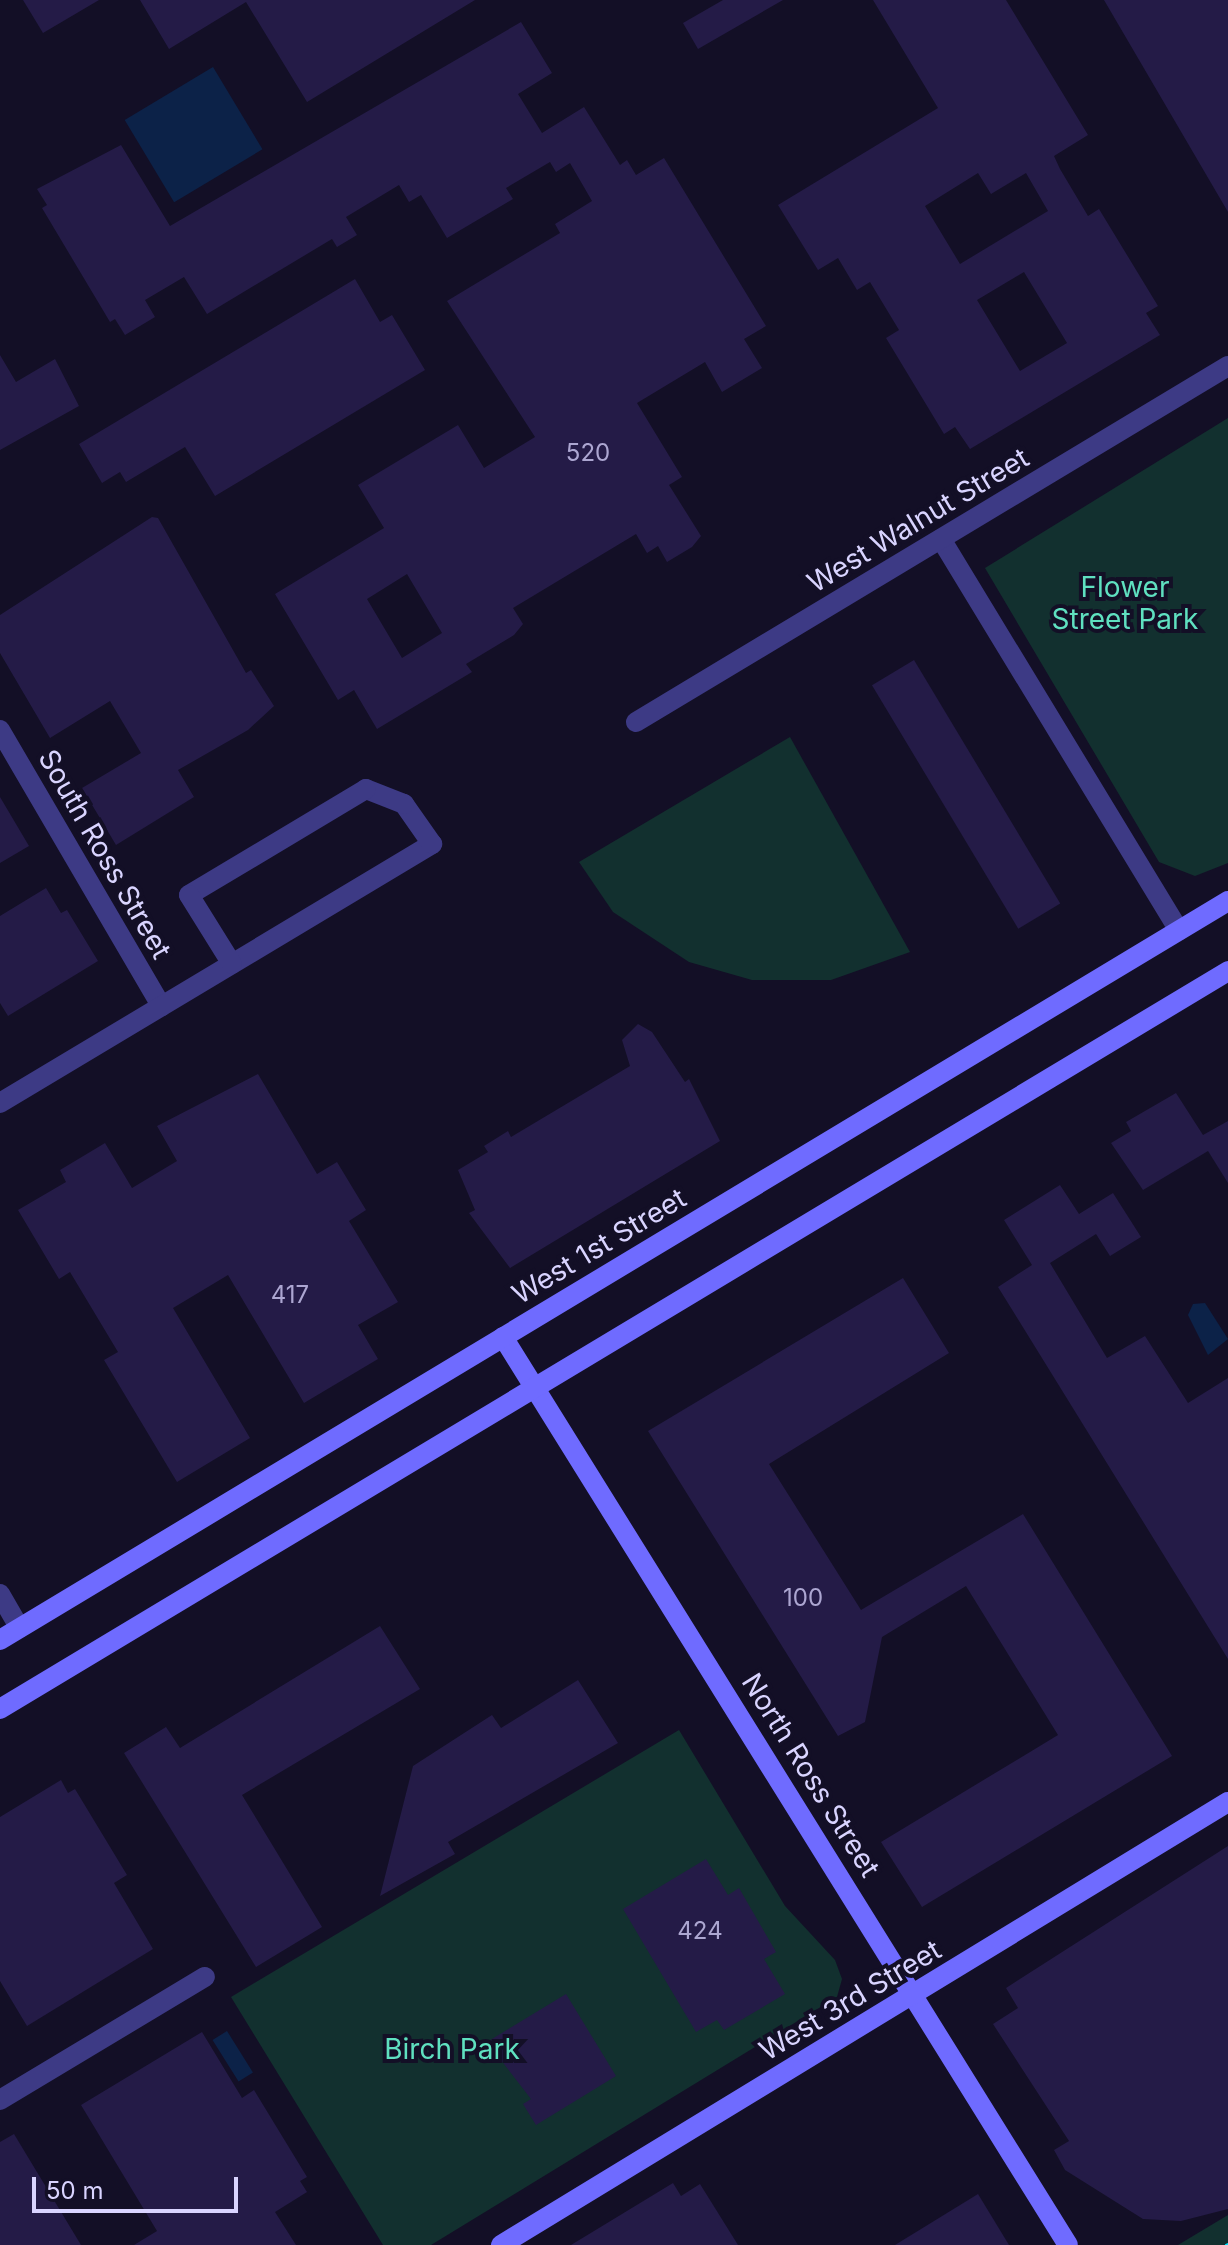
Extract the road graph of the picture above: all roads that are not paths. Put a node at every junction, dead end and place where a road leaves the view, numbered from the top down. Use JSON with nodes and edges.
{"nodes":[{"id":1,"x":1228,"y":366,"type":"edge"},
{"id":2,"x":941,"y":539,"type":"junction"},
{"id":3,"x":636,"y":722,"type":"dead end"},
{"id":4,"x":0,"y":730,"type":"edge"},
{"id":5,"x":1228,"y":901,"type":"edge"},
{"id":6,"x":1179,"y":930,"type":"junction"},
{"id":7,"x":232,"y":964,"type":"junction"},
{"id":8,"x":1228,"y":971,"type":"edge"},
{"id":9,"x":161,"y":1006,"type":"junction"},
{"id":10,"x":0,"y":1103,"type":"edge"},
{"id":11,"x":503,"y":1337,"type":"junction"},
{"id":12,"x":535,"y":1386,"type":"junction"},
{"id":13,"x":0,"y":1594,"type":"edge"},
{"id":14,"x":20,"y":1628,"type":"junction"},
{"id":15,"x":0,"y":1640,"type":"edge"},
{"id":16,"x":0,"y":1709,"type":"edge"},
{"id":17,"x":1228,"y":1802,"type":"edge"},
{"id":18,"x":205,"y":1977,"type":"dead end"},
{"id":19,"x":914,"y":1994,"type":"junction"},
{"id":20,"x":0,"y":2100,"type":"edge"},
{"id":21,"x":501,"y":2245,"type":"edge"},
{"id":22,"x":1068,"y":2245,"type":"edge"}],
"edges":[{"from":1,"to":2,"type":"street","name":"West Walnut Street"},
{"from":2,"to":3,"type":"street","name":"West Walnut Street"},
{"from":2,"to":6,"type":"street"},
{"from":4,"to":9,"type":"street","name":"South Ross Street"},
{"from":5,"to":6,"type":"main road","name":"West 1st Street"},
{"from":6,"to":11,"type":"main road","name":"West 1st Street"},
{"from":7,"to":7,"type":"street"},
{"from":7,"to":9,"type":"street"},
{"from":8,"to":12,"type":"main road"},
{"from":9,"to":10,"type":"street"},
{"from":11,"to":12,"type":"main road","name":"North Ross Street"},
{"from":11,"to":14,"type":"main road","name":"West 1st Street"},
{"from":12,"to":16,"type":"main road"},
{"from":12,"to":19,"type":"main road","name":"North Ross Street"},
{"from":13,"to":14,"type":"street"},
{"from":14,"to":15,"type":"main road","name":"West 1st Street"},
{"from":17,"to":19,"type":"main road","name":"West 3rd Street"},
{"from":18,"to":20,"type":"street"},
{"from":19,"to":21,"type":"main road","name":"West 3rd Street"},
{"from":19,"to":22,"type":"main road","name":"North Ross Street"}]}
